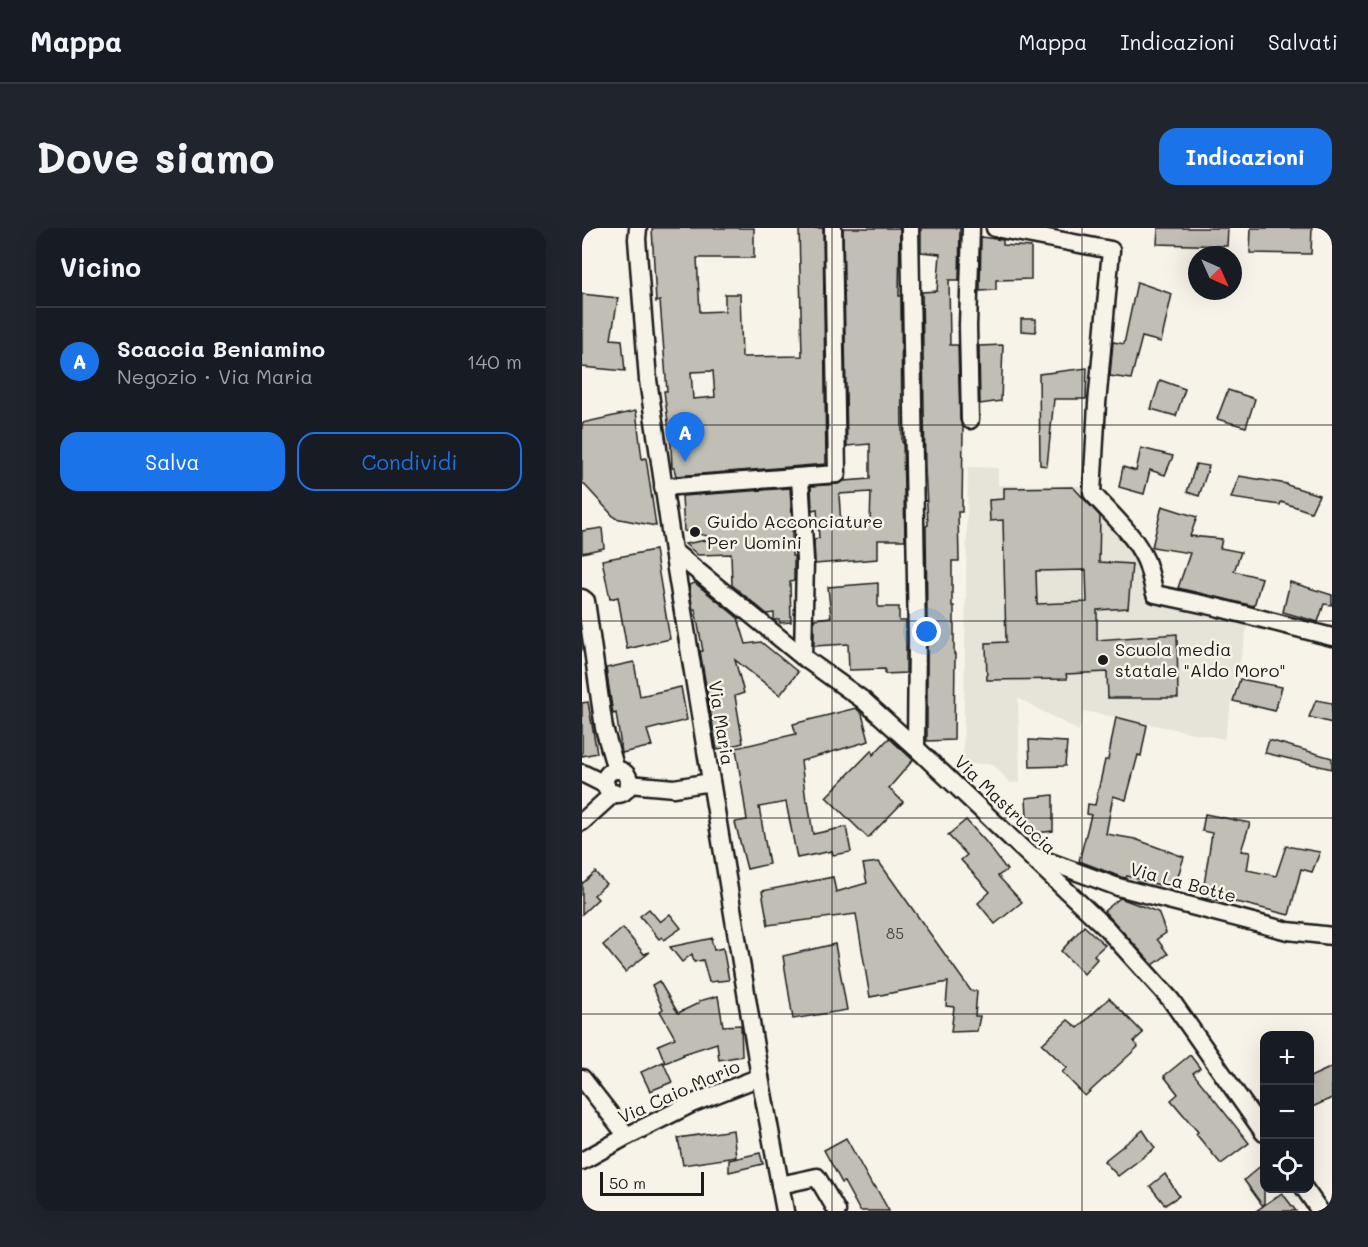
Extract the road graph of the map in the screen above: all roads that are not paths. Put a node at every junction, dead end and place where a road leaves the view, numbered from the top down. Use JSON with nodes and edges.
{"nodes":[{"id":1,"x":833,"y":228,"type":"edge"},
{"id":2,"x":910,"y":228,"type":"edge"},
{"id":3,"x":971,"y":228,"type":"edge"},
{"id":4,"x":995,"y":228,"type":"edge"},
{"id":5,"x":636,"y":232,"type":"edge"},
{"id":6,"x":970,"y":420,"type":"dead end"},
{"id":7,"x":800,"y":478,"type":"junction"},
{"id":8,"x":663,"y":487,"type":"junction"},
{"id":9,"x":673,"y":551,"type":"junction"},
{"id":10,"x":582,"y":598,"type":"edge"},
{"id":11,"x":1332,"y":637,"type":"edge"},
{"id":12,"x":803,"y":657,"type":"junction"},
{"id":13,"x":916,"y":748,"type":"junction"},
{"id":14,"x":616,"y":770,"type":"junction"},
{"id":15,"x":584,"y":772,"type":"edge"},
{"id":16,"x":711,"y":782,"type":"junction"},
{"id":17,"x":629,"y":784,"type":"junction"},
{"id":18,"x":610,"y":789,"type":"junction"},
{"id":19,"x":582,"y":822,"type":"edge"},
{"id":20,"x":1028,"y":854,"type":"junction"},
{"id":21,"x":1332,"y":936,"type":"edge"},
{"id":22,"x":760,"y":1077,"type":"junction"},
{"id":23,"x":582,"y":1078,"type":"edge"},
{"id":24,"x":1260,"y":1127,"type":"edge"},
{"id":25,"x":627,"y":1136,"type":"junction"},
{"id":26,"x":582,"y":1161,"type":"edge"},
{"id":27,"x":780,"y":1185,"type":"junction"},
{"id":28,"x":1307,"y":1193,"type":"edge"},
{"id":29,"x":785,"y":1211,"type":"edge"},
{"id":30,"x":837,"y":1211,"type":"edge"},
{"id":31,"x":1320,"y":1211,"type":"edge"}],
"edges":[{"from":1,"to":7,"type":"street"},
{"from":2,"to":13,"type":"street"},
{"from":3,"to":6,"type":"street"},
{"from":4,"to":11,"type":"street"},
{"from":5,"to":8,"type":"street","name":"Via Maria"},
{"from":7,"to":8,"type":"street"},
{"from":7,"to":12,"type":"street"},
{"from":8,"to":9,"type":"street","name":"Via Maria"},
{"from":9,"to":12,"type":"street","name":"Via Mastruccia"},
{"from":9,"to":16,"type":"street","name":"Via Maria"},
{"from":10,"to":14,"type":"street"},
{"from":12,"to":13,"type":"street","name":"Via Mastruccia"},
{"from":13,"to":20,"type":"street","name":"Via Mastruccia"},
{"from":14,"to":17,"type":"street"},
{"from":14,"to":18,"type":"street"},
{"from":15,"to":18,"type":"street"},
{"from":16,"to":17,"type":"street"},
{"from":16,"to":22,"type":"street","name":"Via Maria"},
{"from":17,"to":18,"type":"street"},
{"from":18,"to":19,"type":"street"},
{"from":20,"to":21,"type":"street","name":"Via La Botte"},
{"from":20,"to":24,"type":"street","name":"Via Mastruccia"},
{"from":22,"to":25,"type":"street","name":"Via Caio Mario"},
{"from":22,"to":27,"type":"street","name":"Via Maria"},
{"from":23,"to":25,"type":"street"},
{"from":25,"to":26,"type":"street","name":"Via Caio Mario"},
{"from":27,"to":29,"type":"street","name":"Via Maria"},
{"from":27,"to":30,"type":"street"},
{"from":28,"to":31,"type":"street"}]}
